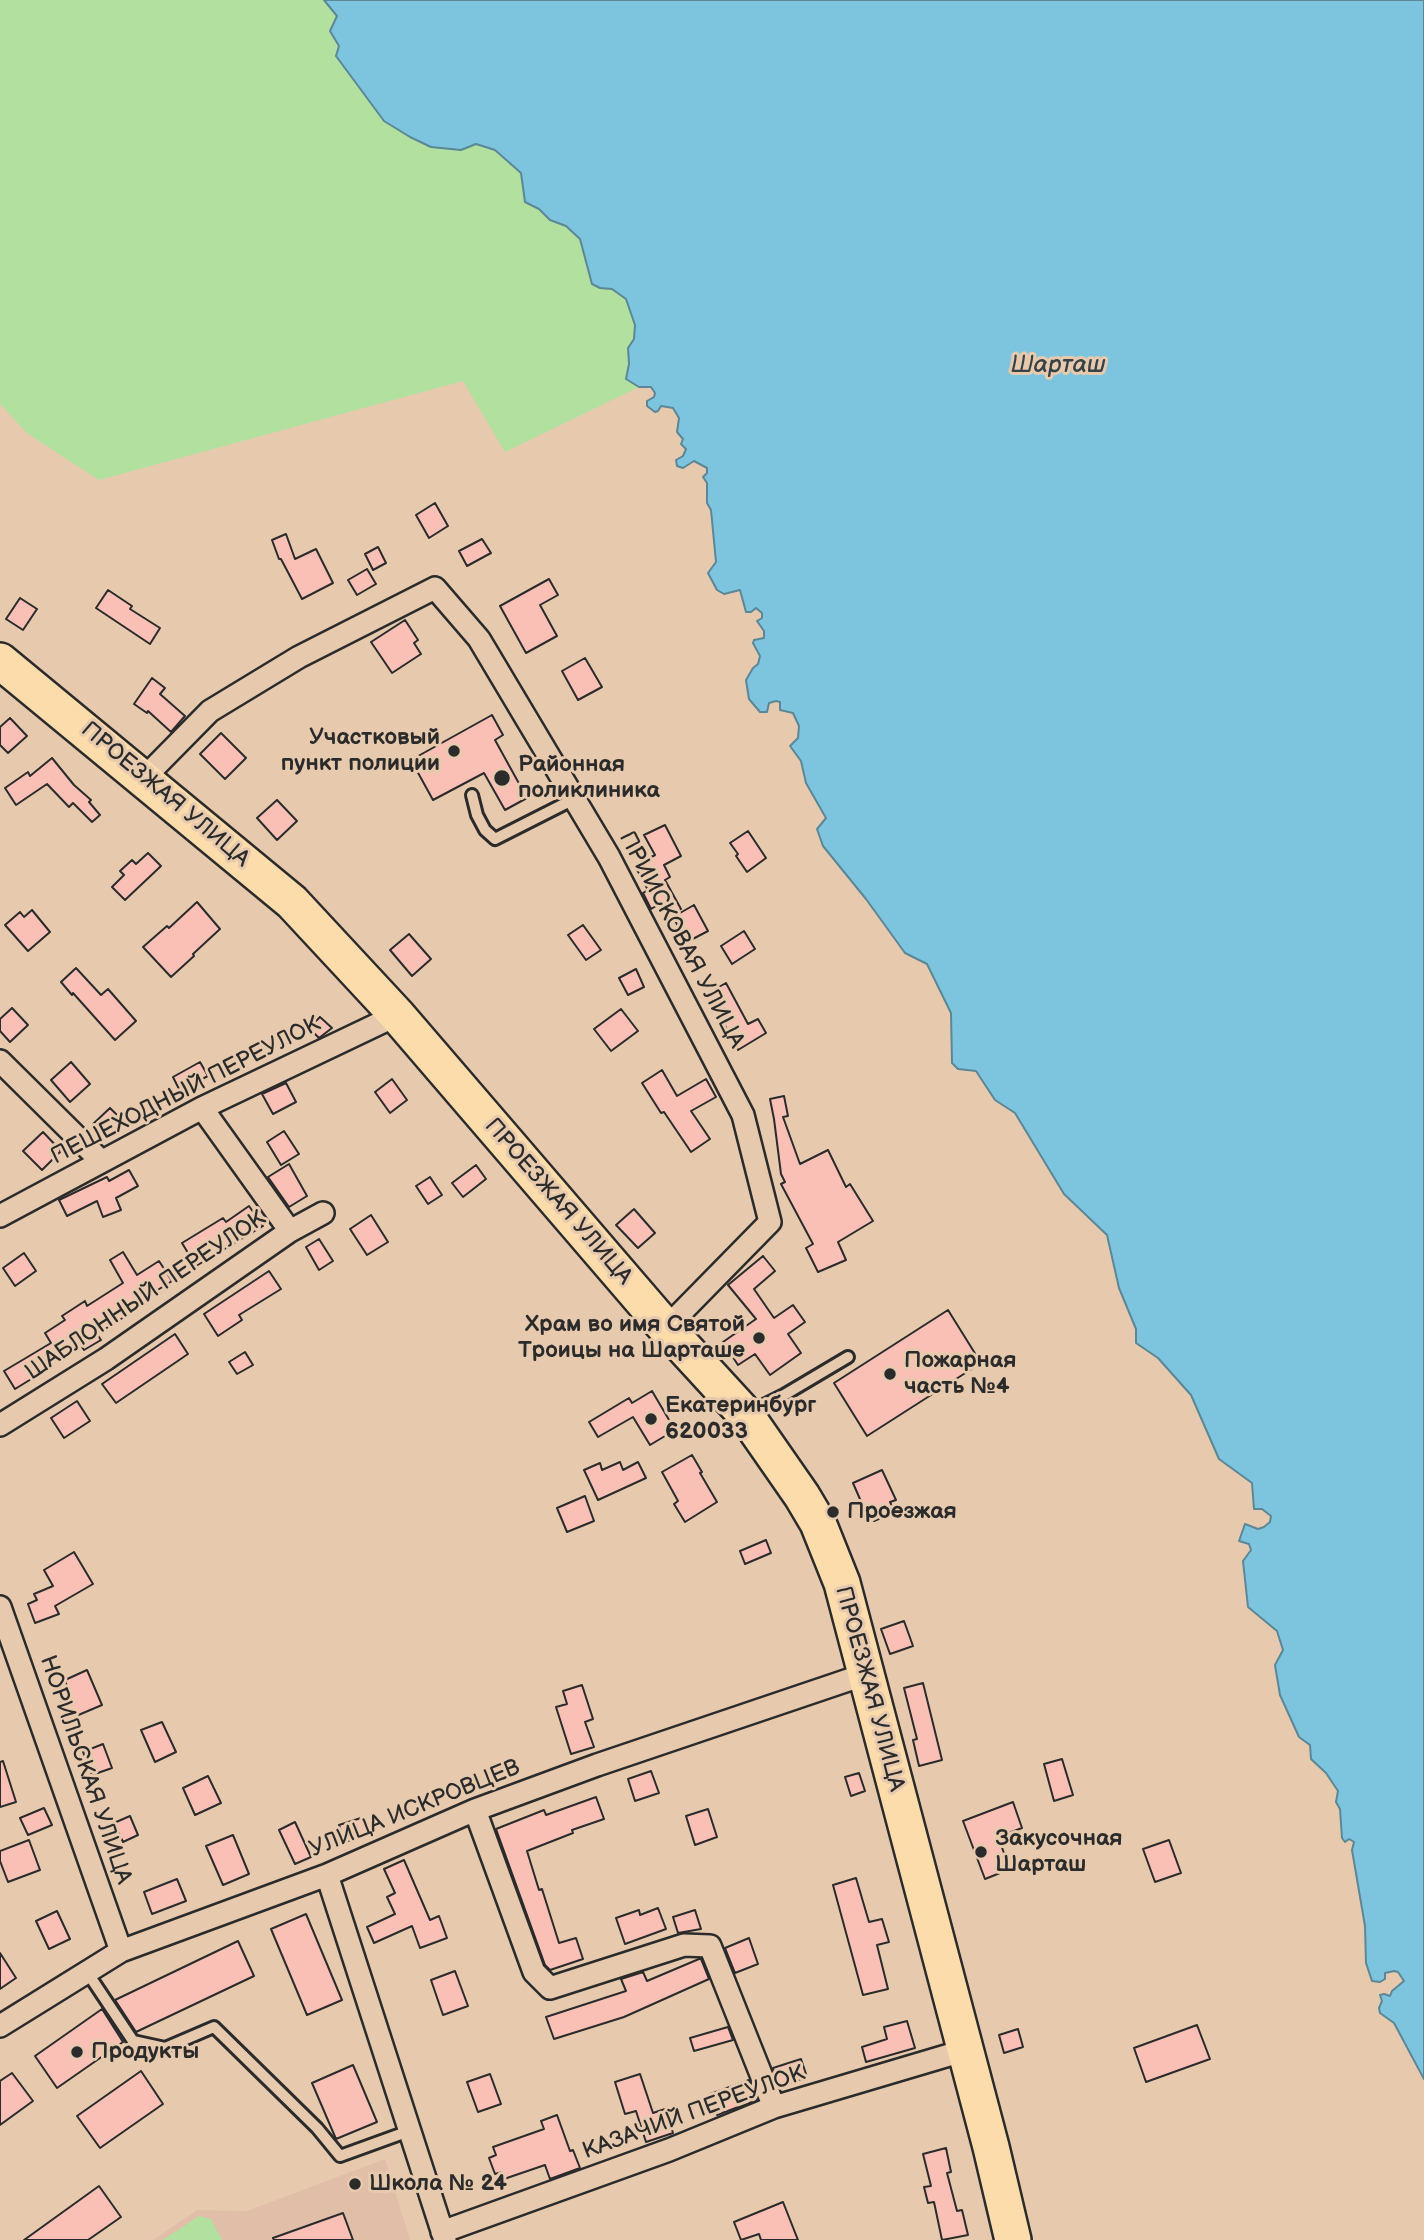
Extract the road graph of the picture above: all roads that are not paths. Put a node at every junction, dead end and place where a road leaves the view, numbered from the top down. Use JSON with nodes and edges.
{"nodes":[{"id":1,"x":0,"y":661,"type":"edge"},
{"id":2,"x":145,"y":778,"type":"junction"},
{"id":3,"x":472,"y":795,"type":"dead end"},
{"id":4,"x":574,"y":799,"type":"junction"},
{"id":5,"x":397,"y":1015,"type":"junction"},
{"id":6,"x":0,"y":1061,"type":"edge"},
{"id":7,"x":202,"y":1108,"type":"junction"},
{"id":8,"x":101,"y":1161,"type":"junction"},
{"id":9,"x":323,"y":1213,"type":"dead end"},
{"id":10,"x":0,"y":1216,"type":"edge"},
{"id":11,"x":290,"y":1231,"type":"junction"},
{"id":12,"x":666,"y":1328,"type":"junction"},
{"id":13,"x":848,"y":1357,"type":"dead end"},
{"id":14,"x":745,"y":1414,"type":"junction"},
{"id":15,"x":0,"y":1425,"type":"edge"},
{"id":16,"x":0,"y":1607,"type":"edge"},
{"id":17,"x":866,"y":1674,"type":"junction"},
{"id":18,"x":475,"y":1810,"type":"junction"},
{"id":19,"x":327,"y":1875,"type":"junction"},
{"id":20,"x":121,"y":1951,"type":"junction"},
{"id":21,"x":87,"y":1972,"type":"junction"},
{"id":22,"x":0,"y":2026,"type":"edge"},
{"id":23,"x":966,"y":2050,"type":"junction"},
{"id":24,"x":774,"y":2107,"type":"junction"},
{"id":25,"x":409,"y":2131,"type":"junction"},
{"id":26,"x":443,"y":2236,"type":"edge"},
{"id":27,"x":1013,"y":2240,"type":"edge"}],
"edges":[{"from":1,"to":2,"type":"main road","name":"ПРОЕЗЖАЯ УЛИЦА"},
{"from":2,"to":4,"type":"street","name":"ПРИИСКОВАЯ УЛИЦА"},
{"from":2,"to":5,"type":"main road","name":"ПРОЕЗЖАЯ УЛИЦА"},
{"from":3,"to":4,"type":"lane"},
{"from":4,"to":12,"type":"street","name":"ПРИИСКОВАЯ УЛИЦА"},
{"from":5,"to":7,"type":"street","name":"ПЕШЕХОДНЫЙ ПЕРЕУЛОК"},
{"from":5,"to":12,"type":"main road","name":"ПРОЕЗЖАЯ УЛИЦА"},
{"from":6,"to":8,"type":"street"},
{"from":7,"to":8,"type":"street","name":"ПЕШЕХОДНЫЙ ПЕРЕУЛОК"},
{"from":7,"to":11,"type":"street"},
{"from":8,"to":10,"type":"street","name":"ПЕШЕХОДНЫЙ ПЕРЕУЛОК"},
{"from":9,"to":11,"type":"street","name":"ШАБЛОННЫЙ ПЕРЕУЛОК"},
{"from":11,"to":15,"type":"street","name":"ШАБЛОННЫЙ ПЕРЕУЛОК"},
{"from":12,"to":14,"type":"main road","name":"ПРОЕЗЖАЯ УЛИЦА"},
{"from":13,"to":14,"type":"lane"},
{"from":14,"to":17,"type":"main road","name":"ПРОЕЗЖАЯ УЛИЦА"},
{"from":16,"to":20,"type":"street","name":"НОРИЛЬСКАЯ УЛИЦА"},
{"from":17,"to":18,"type":"street","name":"УЛИЦА ИСКРОВЦЕВ"},
{"from":17,"to":23,"type":"main road","name":"ПРОЕЗЖАЯ УЛИЦА"},
{"from":18,"to":19,"type":"street","name":"УЛИЦА ИСКРОВЦЕВ"},
{"from":18,"to":24,"type":"street"},
{"from":19,"to":20,"type":"street","name":"УЛИЦА ИСКРОВЦЕВ"},
{"from":19,"to":25,"type":"street"},
{"from":20,"to":21,"type":"street","name":"УЛИЦА ИСКРОВЦЕВ"},
{"from":21,"to":22,"type":"street","name":"УЛИЦА ИСКРОВЦЕВ"},
{"from":21,"to":25,"type":"lane"},
{"from":23,"to":24,"type":"street","name":"КАЗАЧИЙ ПЕРЕУЛОК"},
{"from":23,"to":27,"type":"main road","name":"ПРОЕЗЖАЯ УЛИЦА"},
{"from":24,"to":26,"type":"street","name":"КАЗАЧИЙ ПЕРЕУЛОК"},
{"from":25,"to":26,"type":"street"}]}
